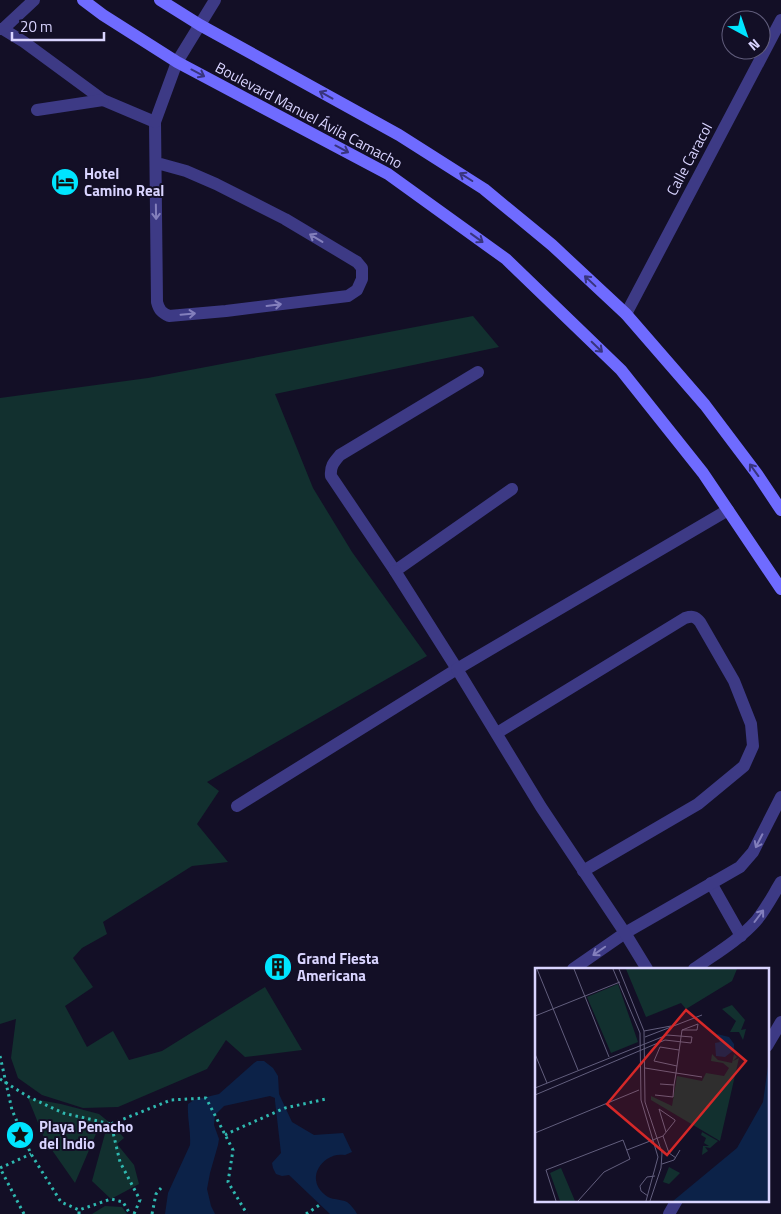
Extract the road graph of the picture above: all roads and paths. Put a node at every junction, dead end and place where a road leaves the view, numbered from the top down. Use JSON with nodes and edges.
{"nodes":[{"id":1,"x":34,"y":0,"type":"edge"},
{"id":2,"x":84,"y":0,"type":"edge"},
{"id":3,"x":160,"y":0,"type":"edge"},
{"id":4,"x":215,"y":0,"type":"edge"},
{"id":5,"x":781,"y":20,"type":"edge"},
{"id":6,"x":200,"y":25,"type":"junction"},
{"id":7,"x":2,"y":29,"type":"edge"},
{"id":8,"x":177,"y":62,"type":"junction"},
{"id":9,"x":103,"y":100,"type":"junction"},
{"id":10,"x":37,"y":110,"type":"dead end"},
{"id":11,"x":155,"y":122,"type":"junction"},
{"id":12,"x":157,"y":163,"type":"junction"},
{"id":13,"x":626,"y":314,"type":"junction"},
{"id":14,"x":478,"y":372,"type":"dead end"},
{"id":15,"x":512,"y":489,"type":"dead end"},
{"id":16,"x":728,"y":510,"type":"junction"},
{"id":17,"x":781,"y":510,"type":"edge"},
{"id":18,"x":395,"y":571,"type":"junction"},
{"id":19,"x":781,"y":589,"type":"edge"},
{"id":20,"x":457,"y":669,"type":"junction"},
{"id":21,"x":497,"y":733,"type":"junction"},
{"id":22,"x":781,"y":798,"type":"edge"},
{"id":23,"x":237,"y":806,"type":"dead end"},
{"id":24,"x":583,"y":870,"type":"junction"},
{"id":25,"x":781,"y":882,"type":"edge"},
{"id":26,"x":711,"y":883,"type":"junction"},
{"id":27,"x":625,"y":933,"type":"junction"},
{"id":28,"x":741,"y":936,"type":"junction"},
{"id":29,"x":574,"y":968,"type":"edge"},
{"id":30,"x":646,"y":968,"type":"edge"},
{"id":31,"x":695,"y":968,"type":"edge"},
{"id":32,"x":781,"y":1022,"type":"edge"},
{"id":33,"x":768,"y":1044,"type":"edge"},
{"id":34,"x":0,"y":1056,"type":"edge"},
{"id":35,"x":0,"y":1079,"type":"edge"},
{"id":36,"x":6,"y":1083,"type":"junction"},
{"id":37,"x":326,"y":1099,"type":"dead end"},
{"id":38,"x":111,"y":1124,"type":"junction"},
{"id":39,"x":225,"y":1136,"type":"junction"},
{"id":40,"x":31,"y":1154,"type":"junction"},
{"id":41,"x":161,"y":1188,"type":"dead end"},
{"id":42,"x":676,"y":1202,"type":"edge"},
{"id":43,"x":320,"y":1204,"type":"dead end"},
{"id":44,"x":79,"y":1212,"type":"edge"},
{"id":45,"x":24,"y":1214,"type":"edge"},
{"id":46,"x":130,"y":1214,"type":"edge"},
{"id":47,"x":134,"y":1214,"type":"edge"},
{"id":48,"x":152,"y":1214,"type":"edge"},
{"id":49,"x":247,"y":1214,"type":"edge"},
{"id":50,"x":306,"y":1214,"type":"edge"},
{"id":51,"x":669,"y":1214,"type":"edge"}],
"edges":[{"from":1,"to":7,"type":"street"},
{"from":2,"to":8,"type":"main road","name":"Boulevard Manuel Ávila Camacho"},
{"from":3,"to":6,"type":"main road","name":"Boulevard Manuel Ávila Camacho"},
{"from":4,"to":6,"type":"street"},
{"from":5,"to":13,"type":"street","name":"Calle Caracol"},
{"from":6,"to":8,"type":"street"},
{"from":13,"to":6,"type":"main road","name":"Boulevard Manuel Ávila Camacho","one_way":true},
{"from":7,"to":9,"type":"street"},
{"from":8,"to":11,"type":"street"},
{"from":8,"to":16,"type":"main road","name":"Boulevard Manuel Ávila Camacho","one_way":true},
{"from":9,"to":10,"type":"street"},
{"from":9,"to":11,"type":"street"},
{"from":11,"to":12,"type":"street"},
{"from":12,"to":12,"type":"street","one_way":true},
{"from":17,"to":13,"type":"main road","name":"Boulevard Manuel Ávila Camacho","one_way":true},
{"from":14,"to":18,"type":"street"},
{"from":15,"to":18,"type":"street"},
{"from":16,"to":19,"type":"main road","name":"Boulevard Manuel Ávila Camacho"},
{"from":16,"to":20,"type":"street"},
{"from":18,"to":20,"type":"street"},
{"from":20,"to":21,"type":"street"},
{"from":20,"to":23,"type":"street"},
{"from":21,"to":24,"type":"street"},
{"from":21,"to":24,"type":"street"},
{"from":22,"to":26,"type":"street","one_way":true},
{"from":24,"to":27,"type":"street"},
{"from":28,"to":25,"type":"street","one_way":true},
{"from":26,"to":27,"type":"street"},
{"from":26,"to":28,"type":"street"},
{"from":27,"to":29,"type":"street","one_way":true},
{"from":27,"to":30,"type":"street"},
{"from":28,"to":31,"type":"street"},
{"from":32,"to":33,"type":"street"},
{"from":34,"to":36,"type":"path"},
{"from":35,"to":36,"type":"path"},
{"from":36,"to":38,"type":"path"},
{"from":36,"to":40,"type":"path"},
{"from":37,"to":39,"type":"path"},
{"from":38,"to":39,"type":"path"},
{"from":38,"to":47,"type":"path"},
{"from":39,"to":49,"type":"path"},
{"from":40,"to":44,"type":"path"},
{"from":40,"to":45,"type":"path"},
{"from":41,"to":48,"type":"path"},
{"from":42,"to":51,"type":"street"},
{"from":43,"to":50,"type":"path"},
{"from":44,"to":46,"type":"path"}]}
